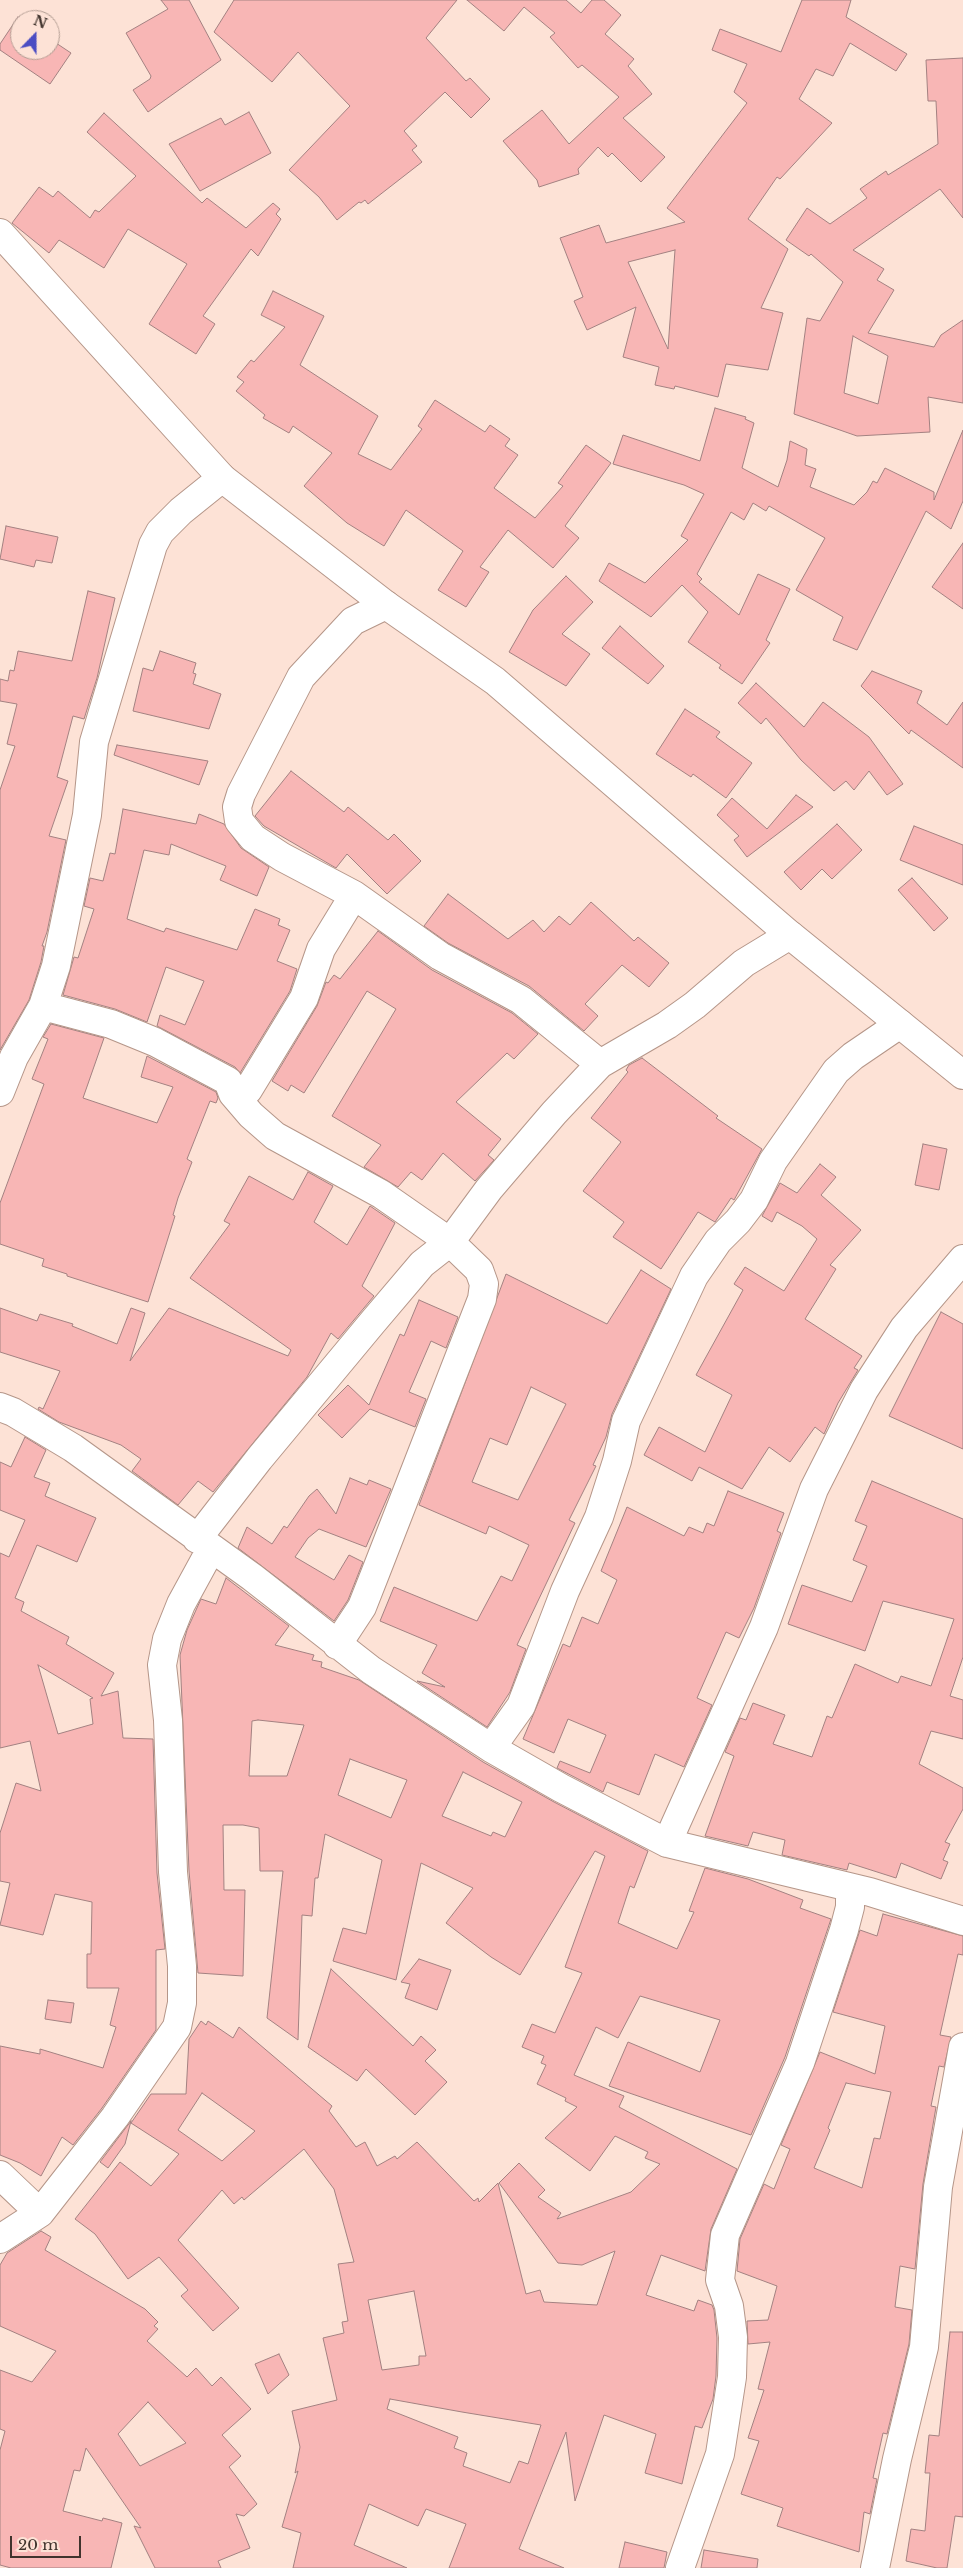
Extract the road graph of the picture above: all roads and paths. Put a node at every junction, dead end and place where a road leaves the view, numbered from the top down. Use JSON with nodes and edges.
{"nodes":[{"id":1,"x":0,"y":233,"type":"edge"},
{"id":2,"x":222,"y":478,"type":"junction"},
{"id":3,"x":386,"y":605,"type":"junction"},
{"id":4,"x":354,"y":895,"type":"junction"},
{"id":5,"x":790,"y":935,"type":"junction"},
{"id":6,"x":43,"y":1006,"type":"junction"},
{"id":7,"x":900,"y":1024,"type":"junction"},
{"id":8,"x":7,"y":1054,"type":"edge"},
{"id":9,"x":600,"y":1064,"type":"junction"},
{"id":10,"x":963,"y":1075,"type":"edge"},
{"id":11,"x":0,"y":1092,"type":"edge"},
{"id":12,"x":233,"y":1094,"type":"junction"},
{"id":13,"x":450,"y":1242,"type":"junction"},
{"id":14,"x":963,"y":1259,"type":"edge"},
{"id":15,"x":0,"y":1407,"type":"edge"},
{"id":16,"x":204,"y":1544,"type":"junction"},
{"id":17,"x":337,"y":1645,"type":"junction"},
{"id":18,"x":491,"y":1748,"type":"junction"},
{"id":19,"x":667,"y":1843,"type":"junction"},
{"id":20,"x":850,"y":1888,"type":"junction"},
{"id":21,"x":963,"y":1921,"type":"edge"},
{"id":22,"x":963,"y":2047,"type":"edge"},
{"id":23,"x":0,"y":2175,"type":"edge"},
{"id":24,"x":951,"y":2186,"type":"edge"},
{"id":25,"x":40,"y":2213,"type":"junction"},
{"id":26,"x":0,"y":2239,"type":"edge"},
{"id":27,"x":680,"y":2568,"type":"edge"},
{"id":28,"x":875,"y":2568,"type":"edge"}],
"edges":[{"from":1,"to":2,"type":"street"},
{"from":2,"to":3,"type":"street"},
{"from":2,"to":6,"type":"street"},
{"from":3,"to":4,"type":"street"},
{"from":3,"to":5,"type":"street"},
{"from":4,"to":9,"type":"street"},
{"from":4,"to":12,"type":"street"},
{"from":5,"to":7,"type":"street"},
{"from":5,"to":9,"type":"street"},
{"from":6,"to":8,"type":"street"},
{"from":6,"to":12,"type":"street"},
{"from":7,"to":10,"type":"street"},
{"from":7,"to":18,"type":"street"},
{"from":8,"to":11,"type":"street"},
{"from":9,"to":13,"type":"street"},
{"from":12,"to":13,"type":"street"},
{"from":13,"to":16,"type":"street"},
{"from":13,"to":17,"type":"street"},
{"from":14,"to":19,"type":"street"},
{"from":15,"to":16,"type":"street"},
{"from":16,"to":17,"type":"street"},
{"from":16,"to":25,"type":"street"},
{"from":17,"to":18,"type":"street"},
{"from":18,"to":19,"type":"street"},
{"from":19,"to":20,"type":"street"},
{"from":20,"to":21,"type":"street"},
{"from":20,"to":27,"type":"street"},
{"from":22,"to":24,"type":"street"},
{"from":23,"to":25,"type":"street"},
{"from":24,"to":28,"type":"street"},
{"from":25,"to":26,"type":"street"}]}
